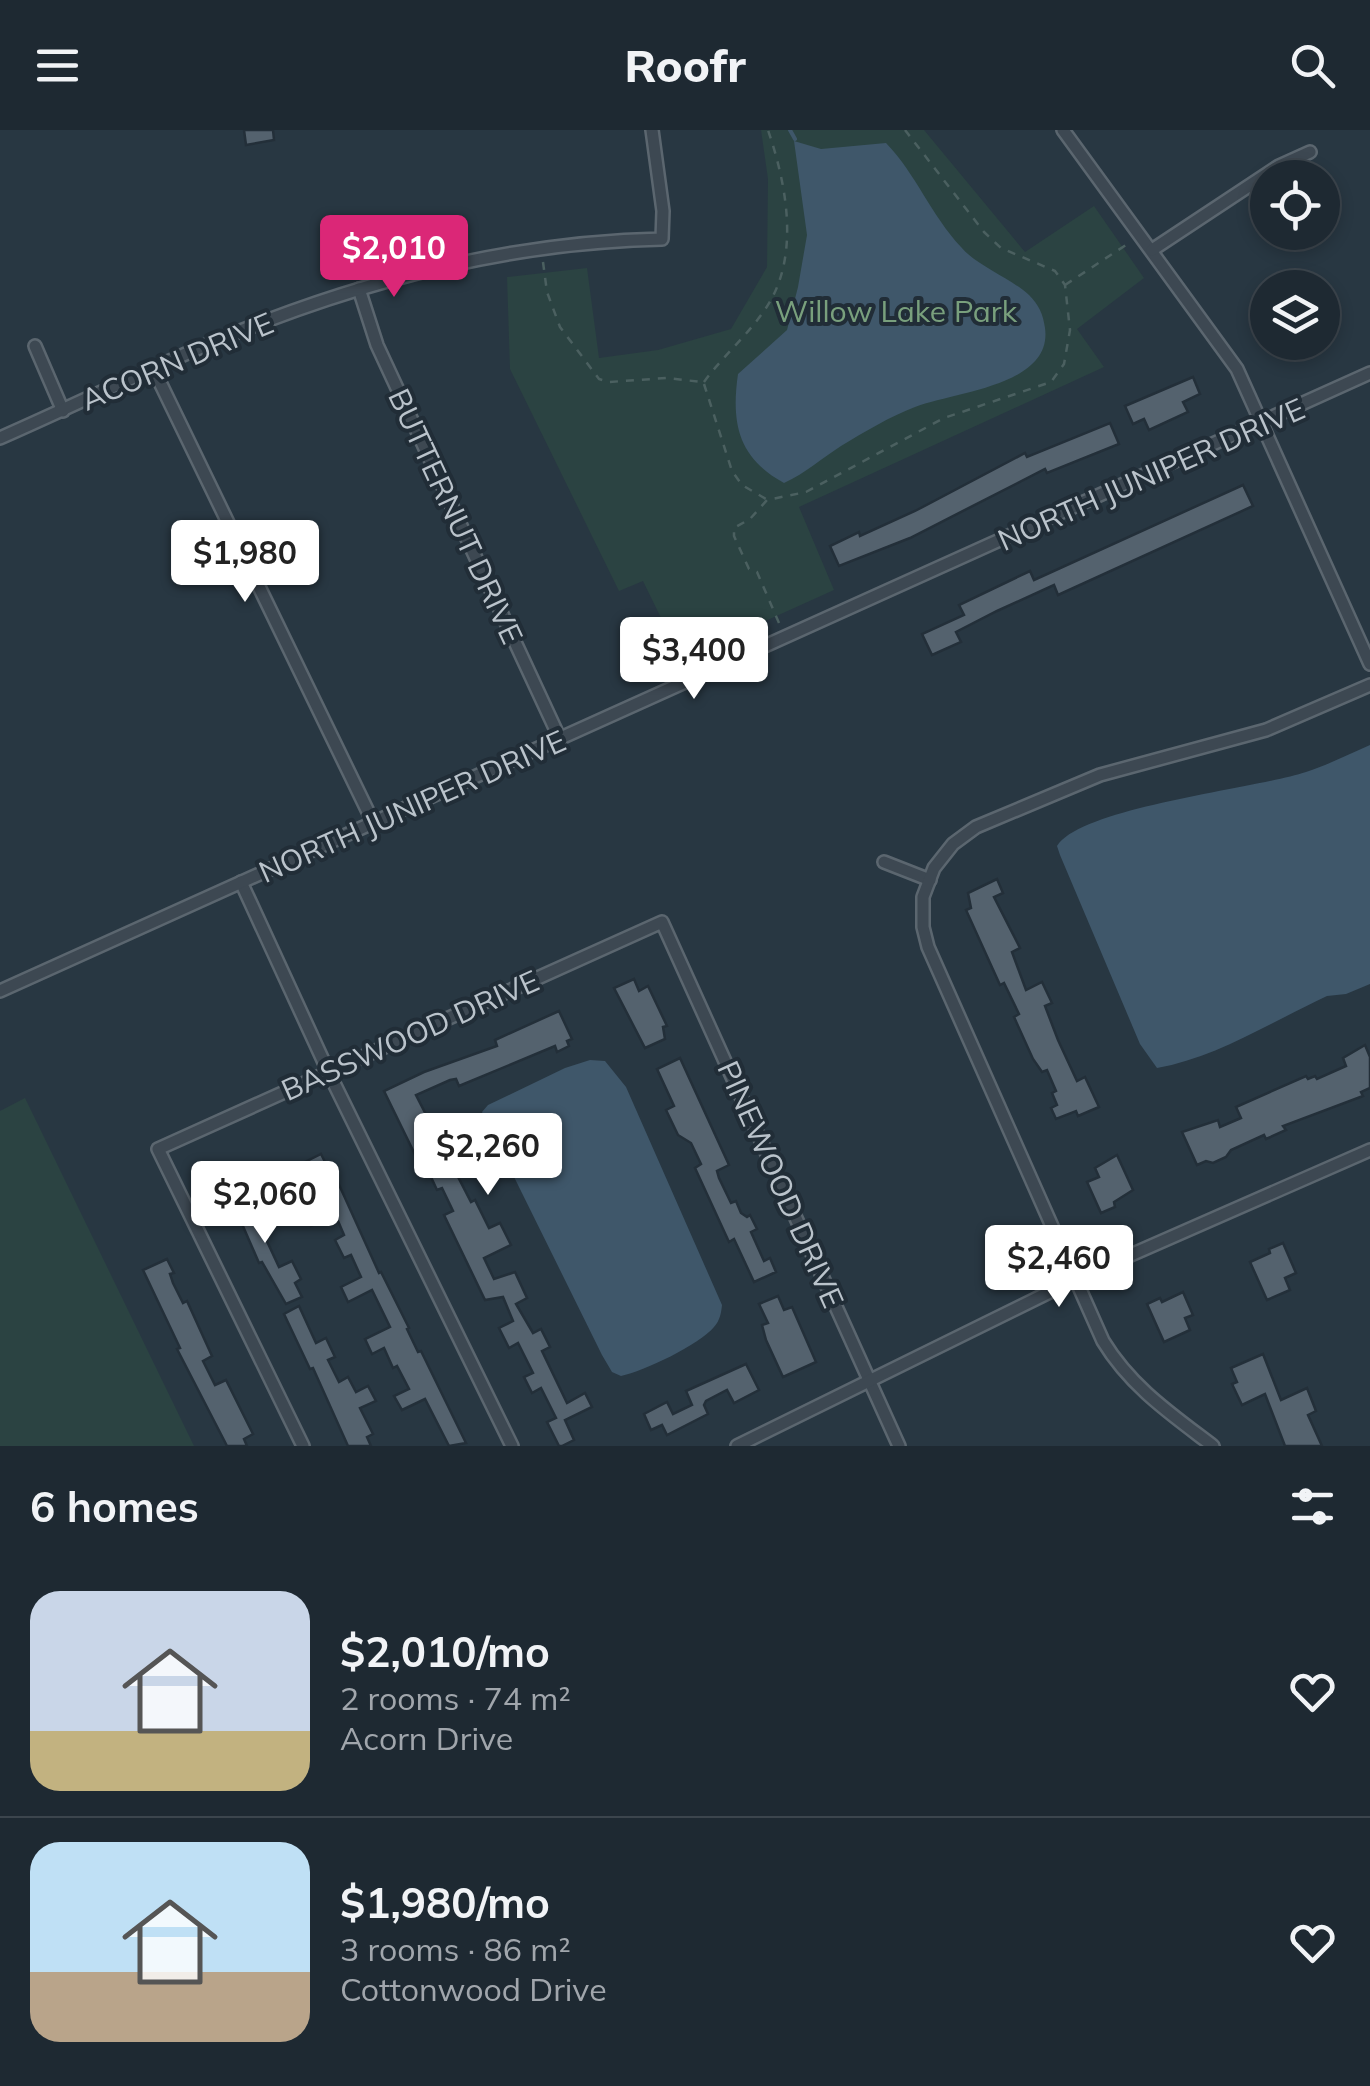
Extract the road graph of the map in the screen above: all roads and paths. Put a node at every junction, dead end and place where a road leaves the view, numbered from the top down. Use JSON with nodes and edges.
{"nodes":[{"id":1,"x":652,"y":130,"type":"edge"},
{"id":2,"x":768,"y":130,"type":"edge"},
{"id":3,"x":905,"y":130,"type":"edge"},
{"id":4,"x":1063,"y":130,"type":"edge"},
{"id":5,"x":1310,"y":152,"type":"dead end"},
{"id":6,"x":1134,"y":240,"type":"dead end"},
{"id":7,"x":542,"y":250,"type":"junction"},
{"id":8,"x":1152,"y":250,"type":"junction"},
{"id":9,"x":1065,"y":285,"type":"junction"},
{"id":10,"x":359,"y":289,"type":"junction"},
{"id":11,"x":35,"y":346,"type":"dead end"},
{"id":12,"x":154,"y":370,"type":"junction"},
{"id":13,"x":1370,"y":374,"type":"edge"},
{"id":14,"x":704,"y":382,"type":"junction"},
{"id":15,"x":63,"y":411,"type":"junction"},
{"id":16,"x":1262,"y":424,"type":"junction"},
{"id":17,"x":0,"y":438,"type":"edge"},
{"id":18,"x":767,"y":500,"type":"junction"},
{"id":19,"x":786,"y":638,"type":"junction"},
{"id":20,"x":1370,"y":664,"type":"edge"},
{"id":21,"x":1370,"y":684,"type":"edge"},
{"id":22,"x":560,"y":740,"type":"junction"},
{"id":23,"x":373,"y":822,"type":"junction"},
{"id":24,"x":884,"y":862,"type":"dead end"},
{"id":25,"x":930,"y":880,"type":"junction"},
{"id":26,"x":240,"y":882,"type":"junction"},
{"id":27,"x":662,"y":922,"type":"joint"},
{"id":28,"x":0,"y":991,"type":"edge"},
{"id":29,"x":328,"y":1071,"type":"junction"},
{"id":30,"x":1370,"y":1150,"type":"edge"},
{"id":31,"x":1076,"y":1279,"type":"junction"},
{"id":32,"x":870,"y":1380,"type":"junction"},
{"id":33,"x":304,"y":1446,"type":"edge"},
{"id":34,"x":512,"y":1446,"type":"edge"},
{"id":35,"x":737,"y":1446,"type":"edge"},
{"id":36,"x":899,"y":1446,"type":"edge"},
{"id":37,"x":1214,"y":1446,"type":"edge"}],
"edges":[{"from":1,"to":7,"type":"street","name":"ACORN DRIVE"},
{"from":2,"to":14,"type":"path"},
{"from":3,"to":9,"type":"path"},
{"from":4,"to":8,"type":"street"},
{"from":5,"to":8,"type":"street"},
{"from":6,"to":9,"type":"path"},
{"from":7,"to":10,"type":"street","name":"ACORN DRIVE"},
{"from":7,"to":14,"type":"path"},
{"from":8,"to":16,"type":"street"},
{"from":9,"to":18,"type":"path"},
{"from":10,"to":12,"type":"street","name":"ACORN DRIVE"},
{"from":10,"to":22,"type":"street","name":"BUTTERNUT DRIVE"},
{"from":11,"to":15,"type":"street"},
{"from":12,"to":15,"type":"street","name":"ACORN DRIVE"},
{"from":12,"to":23,"type":"street"},
{"from":13,"to":16,"type":"street","name":"NORTH JUNIPER DRIVE"},
{"from":14,"to":18,"type":"path"},
{"from":15,"to":17,"type":"street","name":"ACORN DRIVE"},
{"from":16,"to":19,"type":"street","name":"NORTH JUNIPER DRIVE"},
{"from":16,"to":20,"type":"street"},
{"from":18,"to":19,"type":"path"},
{"from":19,"to":22,"type":"street","name":"NORTH JUNIPER DRIVE"},
{"from":21,"to":25,"type":"street"},
{"from":22,"to":23,"type":"street","name":"NORTH JUNIPER DRIVE"},
{"from":23,"to":26,"type":"street","name":"NORTH JUNIPER DRIVE"},
{"from":24,"to":25,"type":"street"},
{"from":25,"to":31,"type":"street"},
{"from":26,"to":28,"type":"street","name":"NORTH JUNIPER DRIVE"},
{"from":26,"to":29,"type":"street"},
{"from":27,"to":29,"type":"street","name":"BASSWOOD DRIVE"},
{"from":27,"to":32,"type":"street","name":"PINEWOOD DRIVE"},
{"from":29,"to":33,"type":"street","name":"BASSWOOD DRIVE"},
{"from":29,"to":34,"type":"street"},
{"from":30,"to":31,"type":"street"},
{"from":31,"to":32,"type":"street"},
{"from":31,"to":37,"type":"street"},
{"from":32,"to":35,"type":"street"},
{"from":32,"to":36,"type":"street","name":"PINEWOOD DRIVE"}]}
